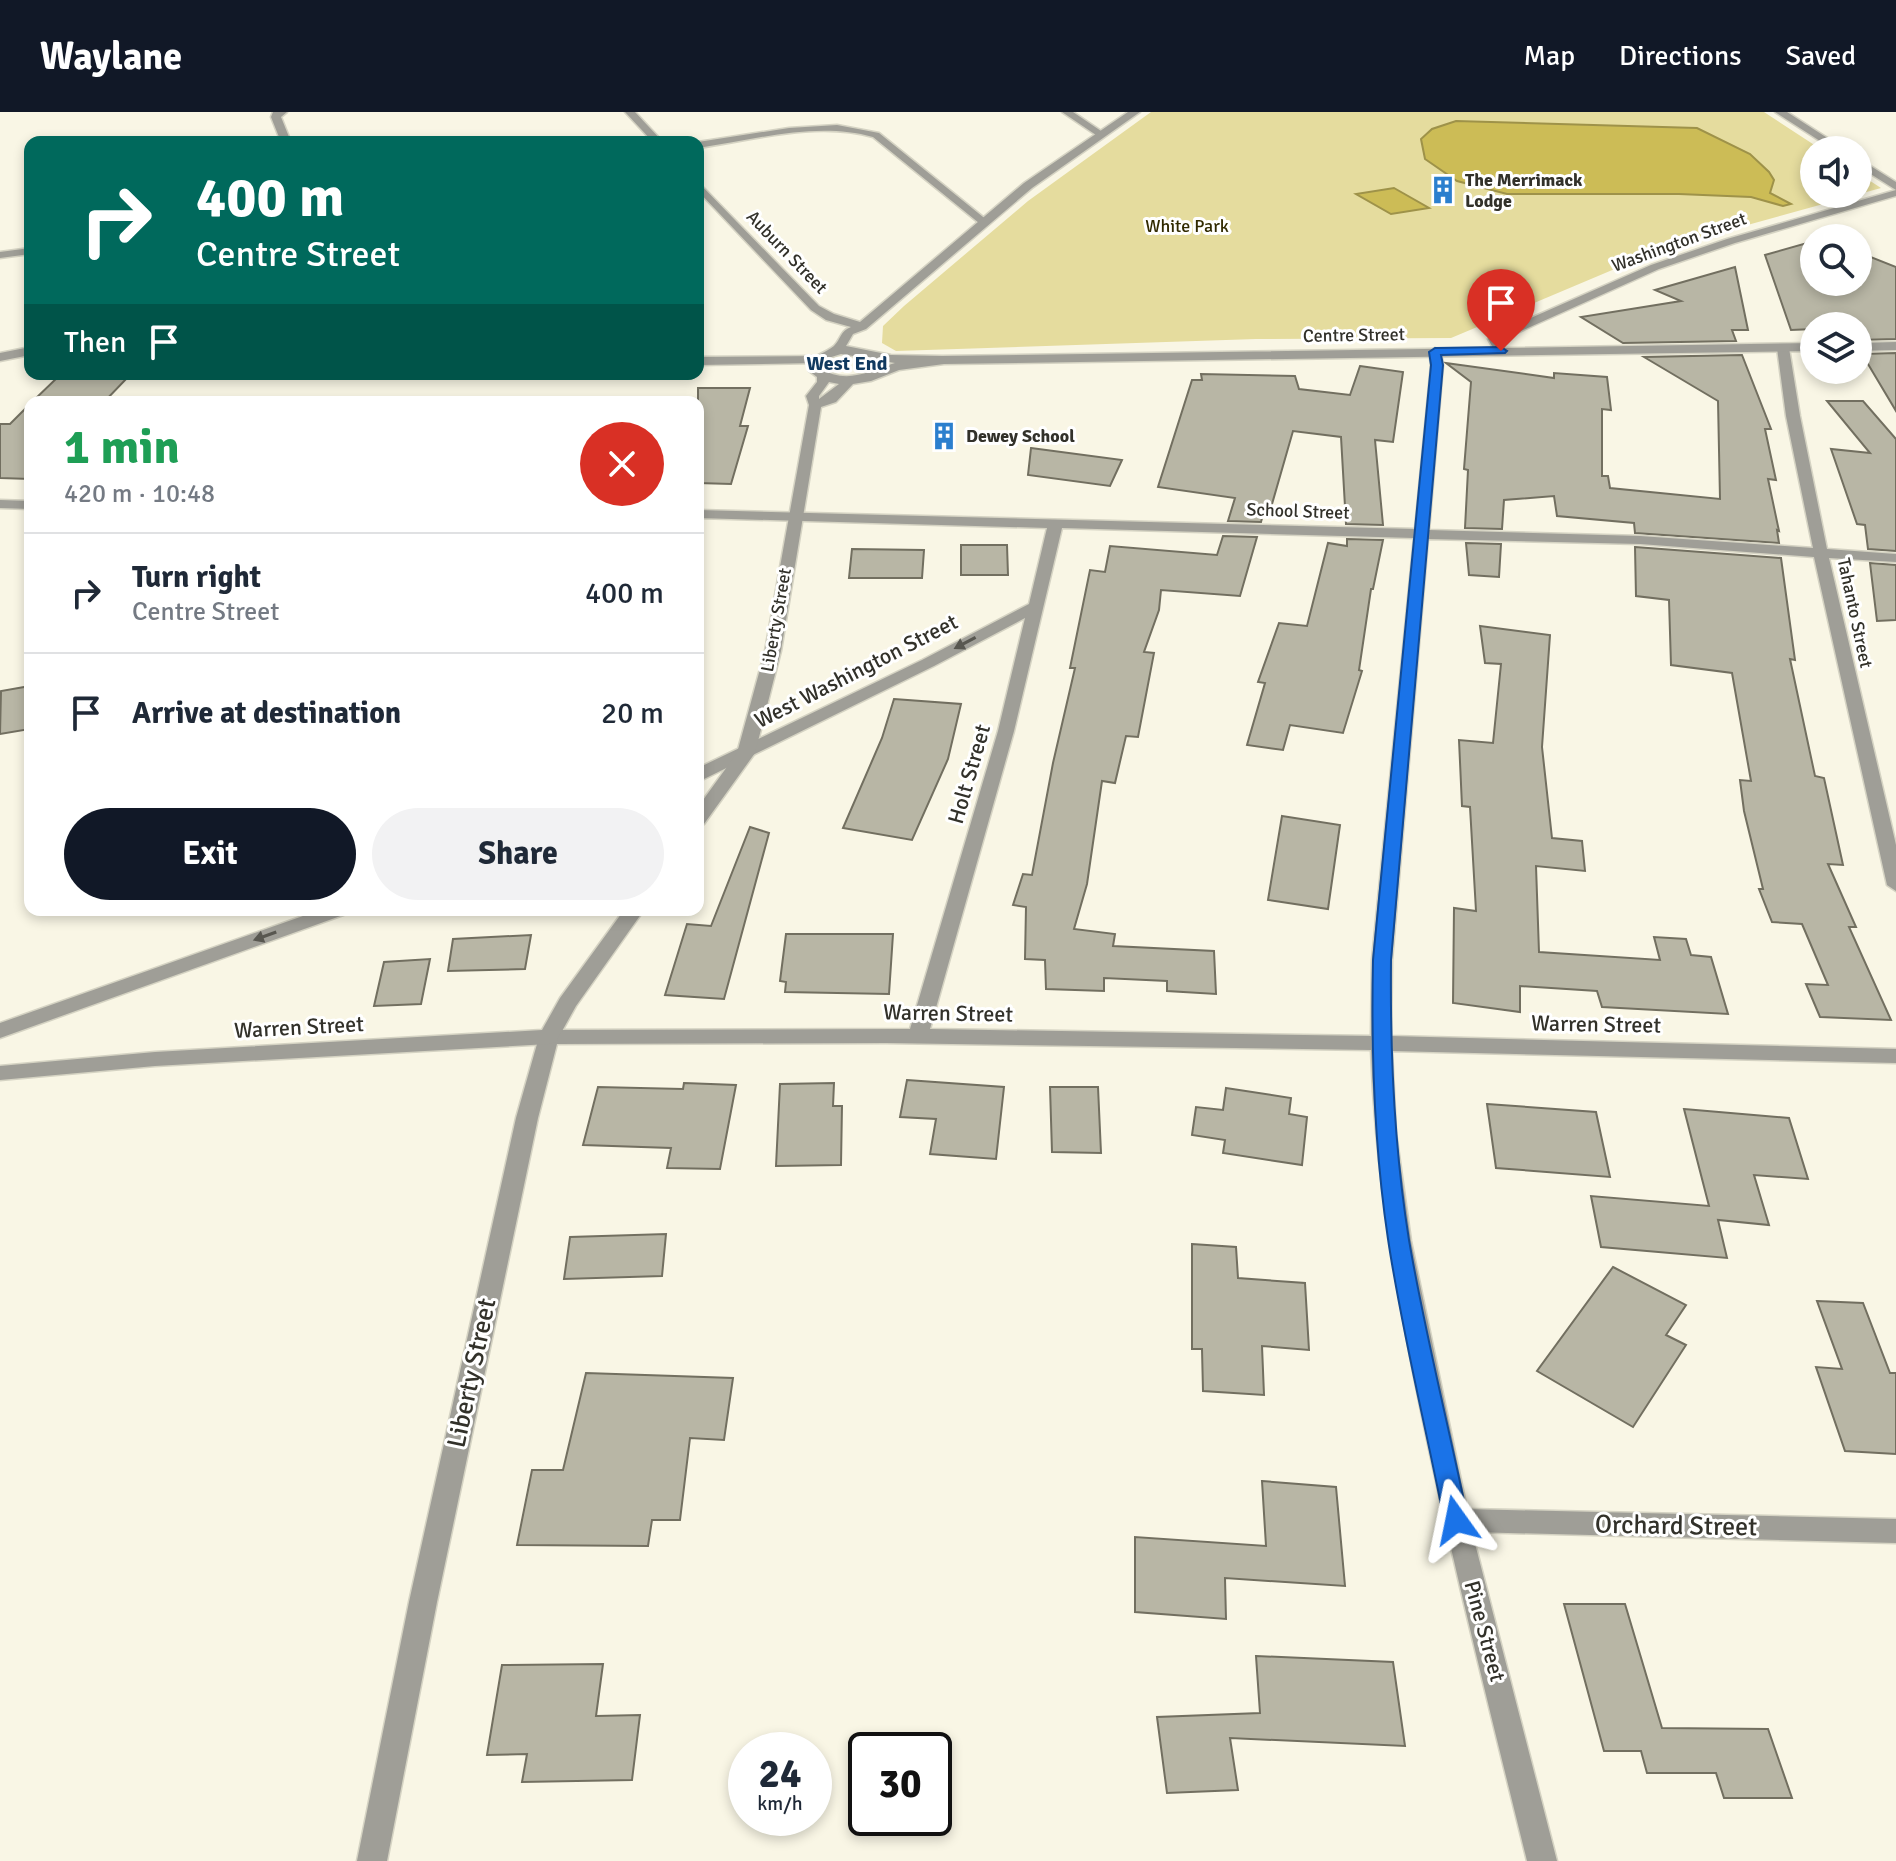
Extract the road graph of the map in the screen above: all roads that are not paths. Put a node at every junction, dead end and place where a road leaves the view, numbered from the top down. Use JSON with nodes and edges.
{"nodes":[{"id":1,"x":282,"y":112,"type":"edge"},
{"id":2,"x":630,"y":112,"type":"edge"},
{"id":3,"x":1067,"y":112,"type":"edge"},
{"id":4,"x":1135,"y":112,"type":"edge"},
{"id":5,"x":1780,"y":112,"type":"edge"},
{"id":6,"x":1099,"y":133,"type":"junction"},
{"id":7,"x":284,"y":136,"type":"edge"},
{"id":8,"x":652,"y":136,"type":"edge"},
{"id":9,"x":1819,"y":136,"type":"edge"},
{"id":10,"x":704,"y":144,"type":"edge"},
{"id":11,"x":1872,"y":171,"type":"edge"},
{"id":12,"x":1896,"y":187,"type":"edge"},
{"id":13,"x":704,"y":191,"type":"edge"},
{"id":14,"x":1896,"y":193,"type":"edge"},
{"id":15,"x":983,"y":221,"type":"junction"},
{"id":16,"x":24,"y":252,"type":"edge"},
{"id":17,"x":0,"y":255,"type":"edge"},
{"id":18,"x":862,"y":326,"type":"junction"},
{"id":19,"x":1896,"y":346,"type":"edge"},
{"id":20,"x":1800,"y":347,"type":"edge"},
{"id":21,"x":1872,"y":347,"type":"edge"},
{"id":22,"x":1783,"y":348,"type":"junction"},
{"id":23,"x":837,"y":351,"type":"junction"},
{"id":24,"x":868,"y":351,"type":"junction"},
{"id":25,"x":1501,"y":351,"type":"junction"},
{"id":26,"x":1435,"y":352,"type":"junction"},
{"id":27,"x":24,"y":355,"type":"edge"},
{"id":28,"x":0,"y":357,"type":"edge"},
{"id":29,"x":704,"y":361,"type":"edge"},
{"id":30,"x":884,"y":364,"type":"junction"},
{"id":31,"x":817,"y":368,"type":"junction"},
{"id":32,"x":850,"y":380,"type":"junction"},
{"id":33,"x":815,"y":405,"type":"junction"},
{"id":34,"x":0,"y":504,"type":"edge"},
{"id":35,"x":24,"y":505,"type":"edge"},
{"id":36,"x":704,"y":514,"type":"edge"},
{"id":37,"x":794,"y":515,"type":"junction"},
{"id":38,"x":1056,"y":522,"type":"junction"},
{"id":39,"x":1420,"y":533,"type":"junction"},
{"id":40,"x":1821,"y":553,"type":"junction"},
{"id":41,"x":1896,"y":558,"type":"edge"},
{"id":42,"x":1034,"y":607,"type":"junction"},
{"id":43,"x":746,"y":753,"type":"junction"},
{"id":44,"x":704,"y":772,"type":"edge"},
{"id":45,"x":704,"y":812,"type":"edge"},
{"id":46,"x":1896,"y":883,"type":"edge"},
{"id":47,"x":322,"y":916,"type":"edge"},
{"id":48,"x":630,"y":916,"type":"edge"},
{"id":49,"x":0,"y":1031,"type":"edge"},
{"id":50,"x":918,"y":1036,"type":"junction"},
{"id":51,"x":549,"y":1037,"type":"junction"},
{"id":52,"x":1381,"y":1042,"type":"junction"},
{"id":53,"x":1896,"y":1056,"type":"edge"},
{"id":54,"x":0,"y":1073,"type":"edge"},
{"id":55,"x":1456,"y":1520,"type":"junction"},
{"id":56,"x":1896,"y":1531,"type":"edge"},
{"id":57,"x":372,"y":1861,"type":"edge"},
{"id":58,"x":1542,"y":1861,"type":"edge"}],
"edges":[{"from":1,"to":7,"type":"street"},
{"from":2,"to":8,"type":"street"},
{"from":3,"to":6,"type":"street"},
{"from":4,"to":6,"type":"street"},
{"from":5,"to":9,"type":"street"},
{"from":6,"to":15,"type":"street"},
{"from":10,"to":15,"type":"street"},
{"from":11,"to":12,"type":"street"},
{"from":13,"to":18,"type":"street","name":"Auburn Street"},
{"from":14,"to":25,"type":"street","name":"Washington Street"},
{"from":15,"to":18,"type":"street"},
{"from":16,"to":17,"type":"street"},
{"from":18,"to":23,"type":"street"},
{"from":18,"to":24,"type":"street"},
{"from":19,"to":21,"type":"street"},
{"from":20,"to":22,"type":"street","name":"Centre Street"},
{"from":22,"to":25,"type":"street","name":"Centre Street"},
{"from":22,"to":40,"type":"street","name":"Tahanto Street"},
{"from":23,"to":24,"type":"street"},
{"from":23,"to":31,"type":"street"},
{"from":24,"to":30,"type":"street"},
{"from":25,"to":26,"type":"street","name":"Centre Street"},
{"from":26,"to":30,"type":"street","name":"Centre Street"},
{"from":26,"to":39,"type":"street","name":"Pine Street"},
{"from":27,"to":28,"type":"street"},
{"from":29,"to":31,"type":"street"},
{"from":30,"to":32,"type":"street","name":"Centre Street"},
{"from":31,"to":32,"type":"street"},
{"from":31,"to":33,"type":"street","name":"Liberty Street"},
{"from":32,"to":33,"type":"street"},
{"from":33,"to":37,"type":"street","name":"Liberty Street"},
{"from":34,"to":35,"type":"street"},
{"from":36,"to":37,"type":"street","name":"School Street"},
{"from":37,"to":38,"type":"street","name":"School Street"},
{"from":37,"to":43,"type":"street","name":"Liberty Street"},
{"from":38,"to":39,"type":"street","name":"School Street"},
{"from":38,"to":42,"type":"street","name":"Holt Street"},
{"from":39,"to":40,"type":"street","name":"School Street"},
{"from":39,"to":52,"type":"street","name":"Pine Street"},
{"from":40,"to":41,"type":"street","name":"School Street"},
{"from":40,"to":46,"type":"street","name":"Tahanto Street"},
{"from":42,"to":43,"type":"street","name":"West Washington Street","one_way":true},
{"from":42,"to":50,"type":"street","name":"Holt Street"},
{"from":43,"to":44,"type":"street","name":"West Washington Street"},
{"from":43,"to":45,"type":"street","name":"Liberty Street"},
{"from":47,"to":49,"type":"street","one_way":true},
{"from":48,"to":51,"type":"street","name":"Liberty Street"},
{"from":50,"to":51,"type":"street","name":"Warren Street"},
{"from":50,"to":52,"type":"street","name":"Warren Street"},
{"from":51,"to":54,"type":"street","name":"Warren Street"},
{"from":51,"to":57,"type":"street","name":"Liberty Street"},
{"from":52,"to":53,"type":"street","name":"Warren Street"},
{"from":52,"to":55,"type":"street","name":"Pine Street"},
{"from":55,"to":56,"type":"street","name":"Orchard Street"},
{"from":55,"to":58,"type":"street","name":"Pine Street"}]}
